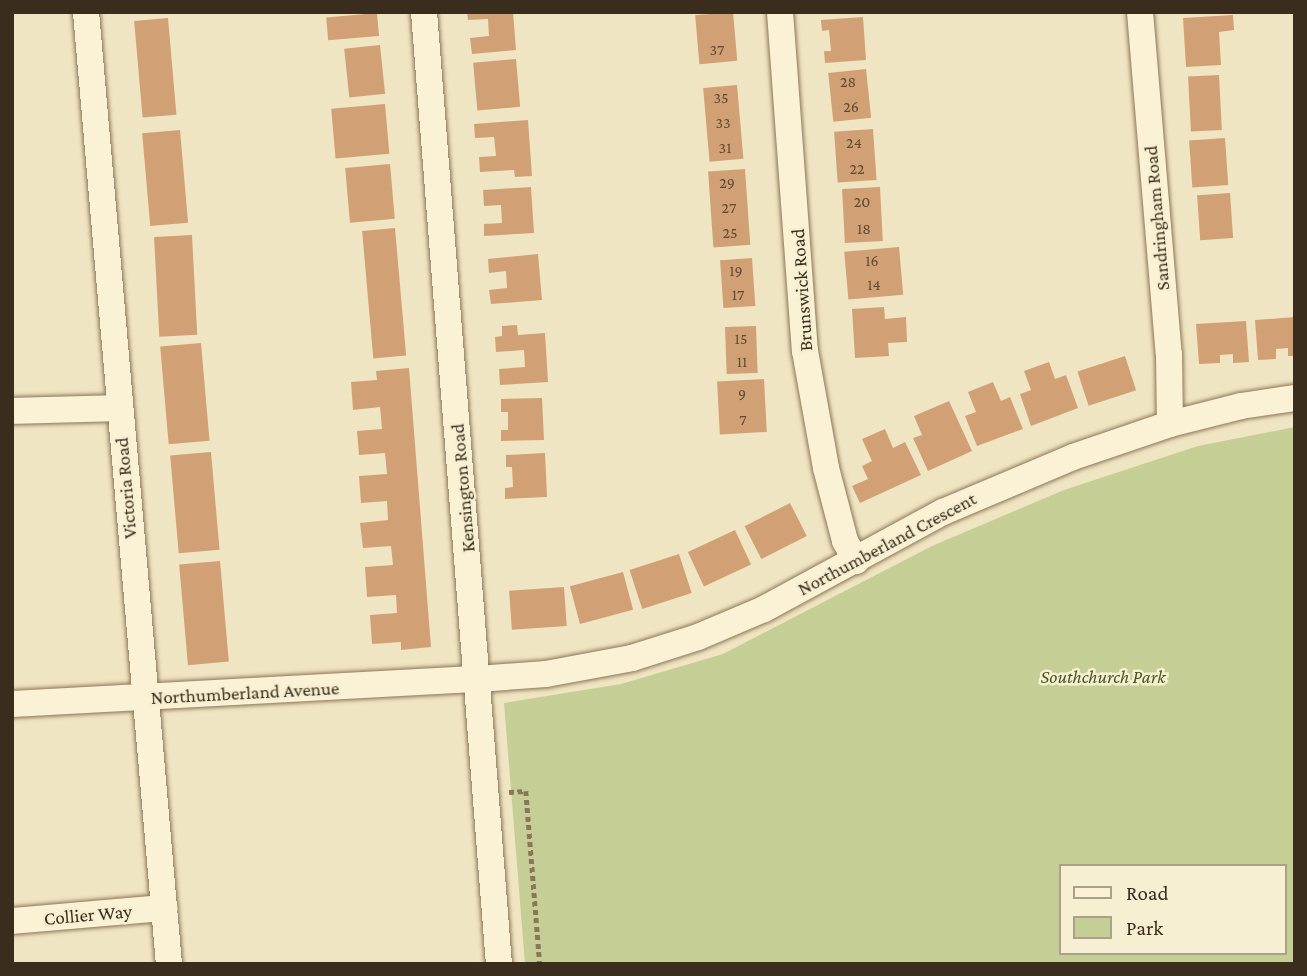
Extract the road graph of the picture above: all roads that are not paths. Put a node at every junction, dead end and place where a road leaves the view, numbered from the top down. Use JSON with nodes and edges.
{"nodes":[{"id":1,"x":86,"y":12,"type":"edge"},
{"id":2,"x":424,"y":12,"type":"edge"},
{"id":3,"x":780,"y":12,"type":"edge"},
{"id":4,"x":1140,"y":12,"type":"edge"},
{"id":5,"x":1295,"y":398,"type":"edge"},
{"id":6,"x":118,"y":408,"type":"junction"},
{"id":7,"x":12,"y":411,"type":"edge"},
{"id":8,"x":1170,"y":424,"type":"junction"},
{"id":9,"x":856,"y":561,"type":"junction"},
{"id":10,"x":478,"y":679,"type":"junction"},
{"id":11,"x":145,"y":698,"type":"junction"},
{"id":12,"x":12,"y":704,"type":"edge"},
{"id":13,"x":164,"y":908,"type":"junction"},
{"id":14,"x":12,"y":921,"type":"edge"},
{"id":15,"x":169,"y":964,"type":"edge"},
{"id":16,"x":499,"y":964,"type":"edge"}],
"edges":[{"from":1,"to":6,"type":"street","name":"Victoria Road"},
{"from":2,"to":10,"type":"street","name":"Kensington Road"},
{"from":3,"to":9,"type":"street","name":"Brunswick Road"},
{"from":4,"to":8,"type":"street","name":"Sandringham Road"},
{"from":5,"to":8,"type":"street","name":"Northumberland Crescent"},
{"from":6,"to":7,"type":"street"},
{"from":6,"to":11,"type":"street","name":"Victoria Road"},
{"from":8,"to":9,"type":"street","name":"Northumberland Crescent"},
{"from":9,"to":10,"type":"street","name":"Northumberland Crescent"},
{"from":10,"to":11,"type":"street","name":"Northumberland Avenue"},
{"from":10,"to":16,"type":"street","name":"Kensington Road"},
{"from":11,"to":12,"type":"street","name":"Northumberland Avenue"},
{"from":11,"to":13,"type":"street","name":"Victoria Road"},
{"from":13,"to":14,"type":"street","name":"Collier Way"},
{"from":13,"to":15,"type":"street","name":"Victoria Road"}]}
